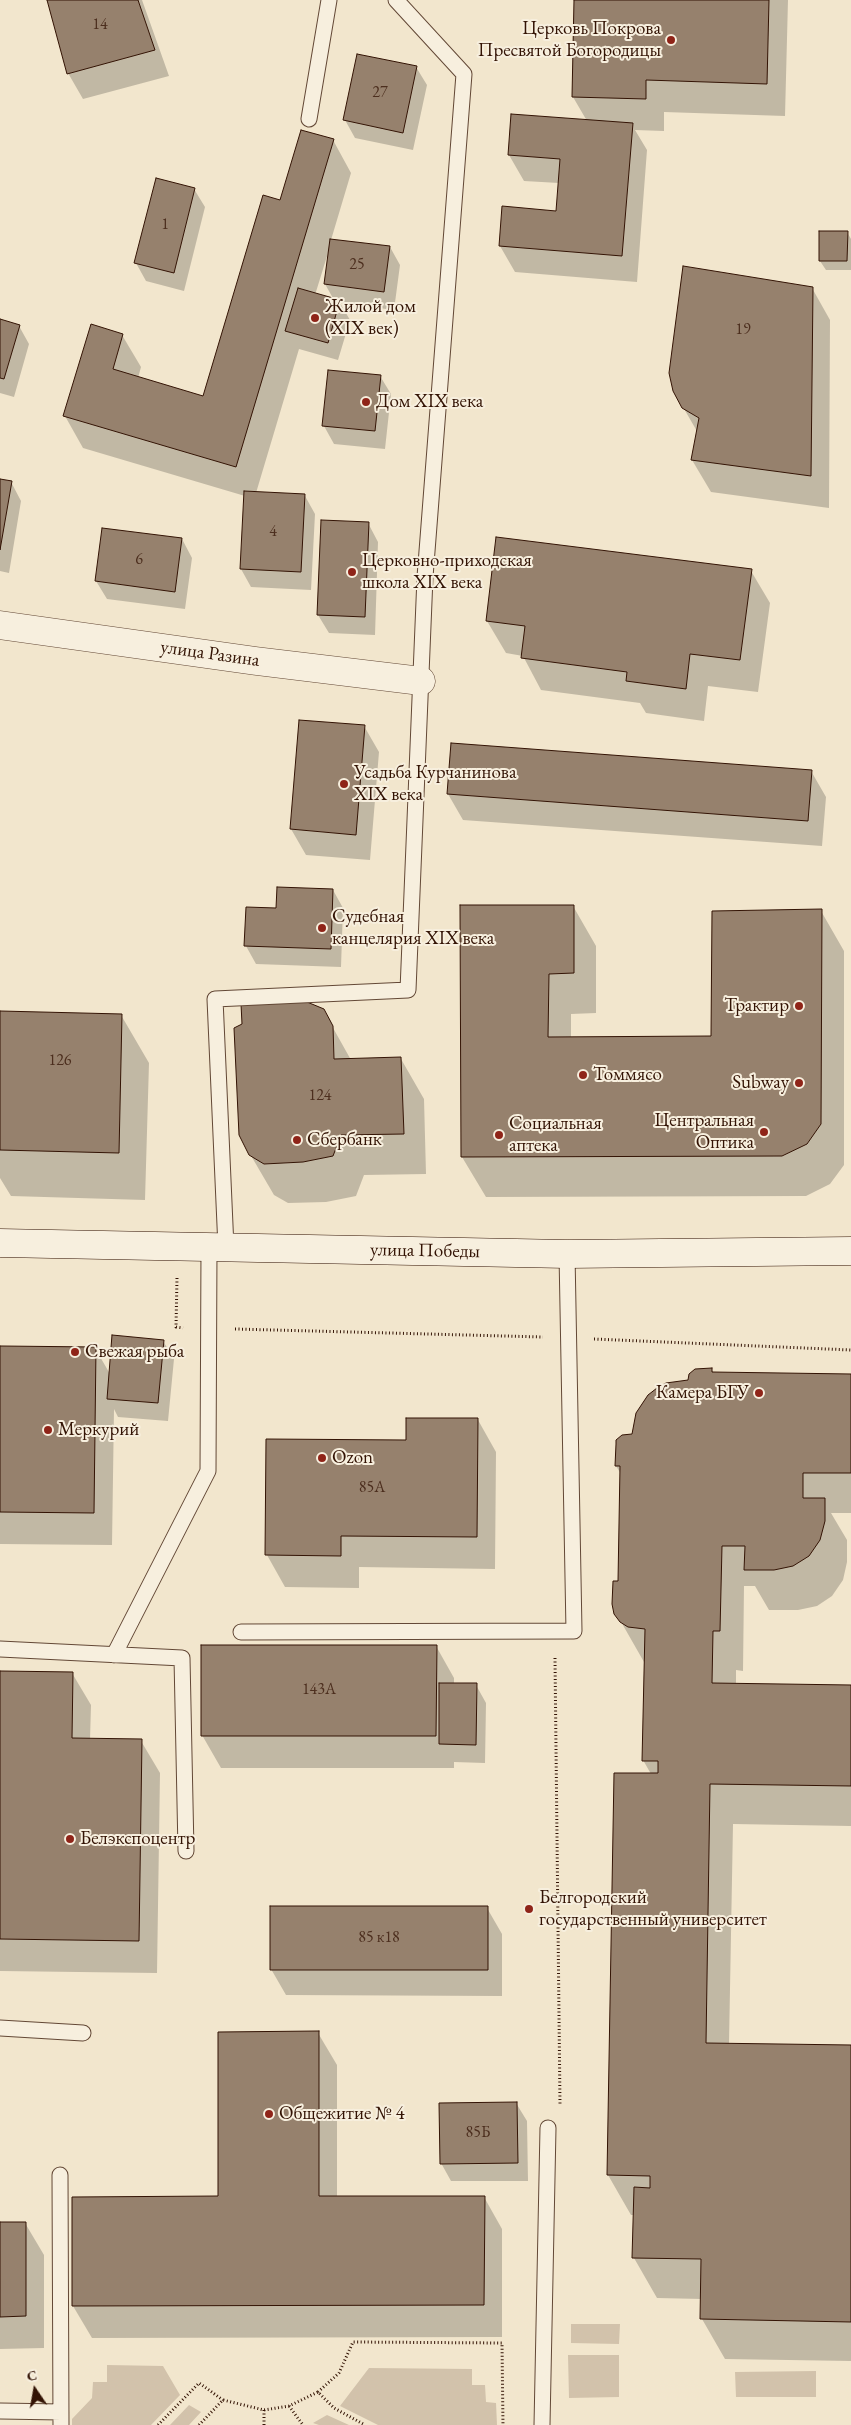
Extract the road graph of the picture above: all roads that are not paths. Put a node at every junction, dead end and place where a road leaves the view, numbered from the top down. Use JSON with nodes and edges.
{"nodes":[{"id":1,"x":329,"y":0,"type":"edge"},
{"id":2,"x":396,"y":0,"type":"edge"},
{"id":3,"x":309,"y":119,"type":"dead end"},
{"id":4,"x":0,"y":625,"type":"edge"},
{"id":5,"x":421,"y":681,"type":"junction"},
{"id":6,"x":0,"y":1243,"type":"edge"},
{"id":7,"x":218,"y":1248,"type":"junction"},
{"id":8,"x":851,"y":1251,"type":"edge"},
{"id":9,"x":567,"y":1254,"type":"junction"},
{"id":10,"x":241,"y":1632,"type":"dead end"},
{"id":11,"x":0,"y":1649,"type":"edge"},
{"id":12,"x":114,"y":1654,"type":"junction"},
{"id":13,"x":186,"y":1851,"type":"dead end"},
{"id":14,"x":0,"y":2028,"type":"edge"},
{"id":15,"x":83,"y":2033,"type":"dead end"},
{"id":16,"x":548,"y":2128,"type":"dead end"},
{"id":17,"x":60,"y":2176,"type":"dead end"},
{"id":18,"x":0,"y":2411,"type":"edge"},
{"id":19,"x":61,"y":2418,"type":"edge"},
{"id":20,"x":542,"y":2425,"type":"edge"}],
"edges":[{"from":1,"to":3,"type":"lane"},
{"from":2,"to":5,"type":"lane"},
{"from":4,"to":5,"type":"street","name":"улица Разина"},
{"from":5,"to":7,"type":"lane"},
{"from":6,"to":7,"type":"street","name":"улица Победы"},
{"from":7,"to":9,"type":"street","name":"улица Победы"},
{"from":7,"to":12,"type":"lane"},
{"from":8,"to":9,"type":"street","name":"улица Победы"},
{"from":9,"to":10,"type":"lane"},
{"from":11,"to":12,"type":"lane"},
{"from":12,"to":13,"type":"lane"},
{"from":14,"to":15,"type":"lane"},
{"from":16,"to":20,"type":"lane"},
{"from":17,"to":19,"type":"lane"},
{"from":18,"to":19,"type":"lane"}]}
